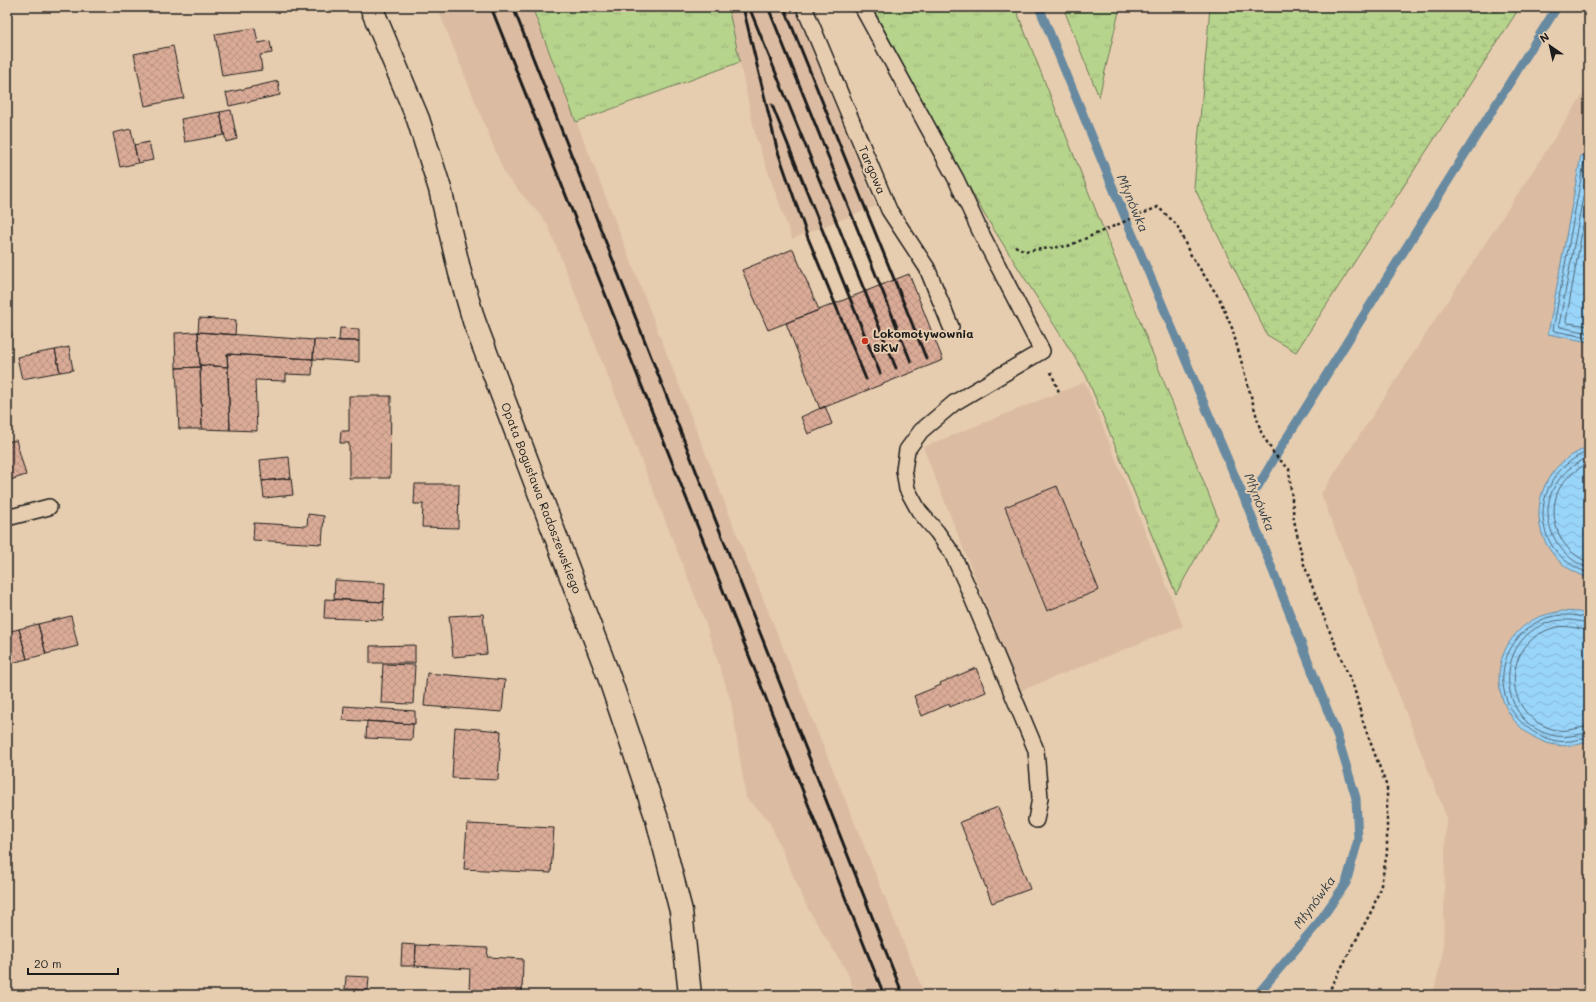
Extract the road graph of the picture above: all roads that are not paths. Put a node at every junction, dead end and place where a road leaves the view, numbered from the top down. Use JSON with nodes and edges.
{"nodes":[{"id":1,"x":371,"y":7,"type":"edge"},
{"id":2,"x":804,"y":7,"type":"edge"},
{"id":3,"x":862,"y":7,"type":"edge"},
{"id":4,"x":951,"y":327,"type":"dead end"},
{"id":5,"x":49,"y":507,"type":"dead end"},
{"id":6,"x":7,"y":518,"type":"edge"},
{"id":7,"x":1036,"y":820,"type":"dead end"},
{"id":8,"x":690,"y":995,"type":"edge"}],
"edges":[{"from":1,"to":8,"type":"street","name":"Opata Bogusława Radoszewskiego"},
{"from":2,"to":4,"type":"lane","name":"Targowa"},
{"from":3,"to":7,"type":"lane"},
{"from":5,"to":6,"type":"lane"}]}
